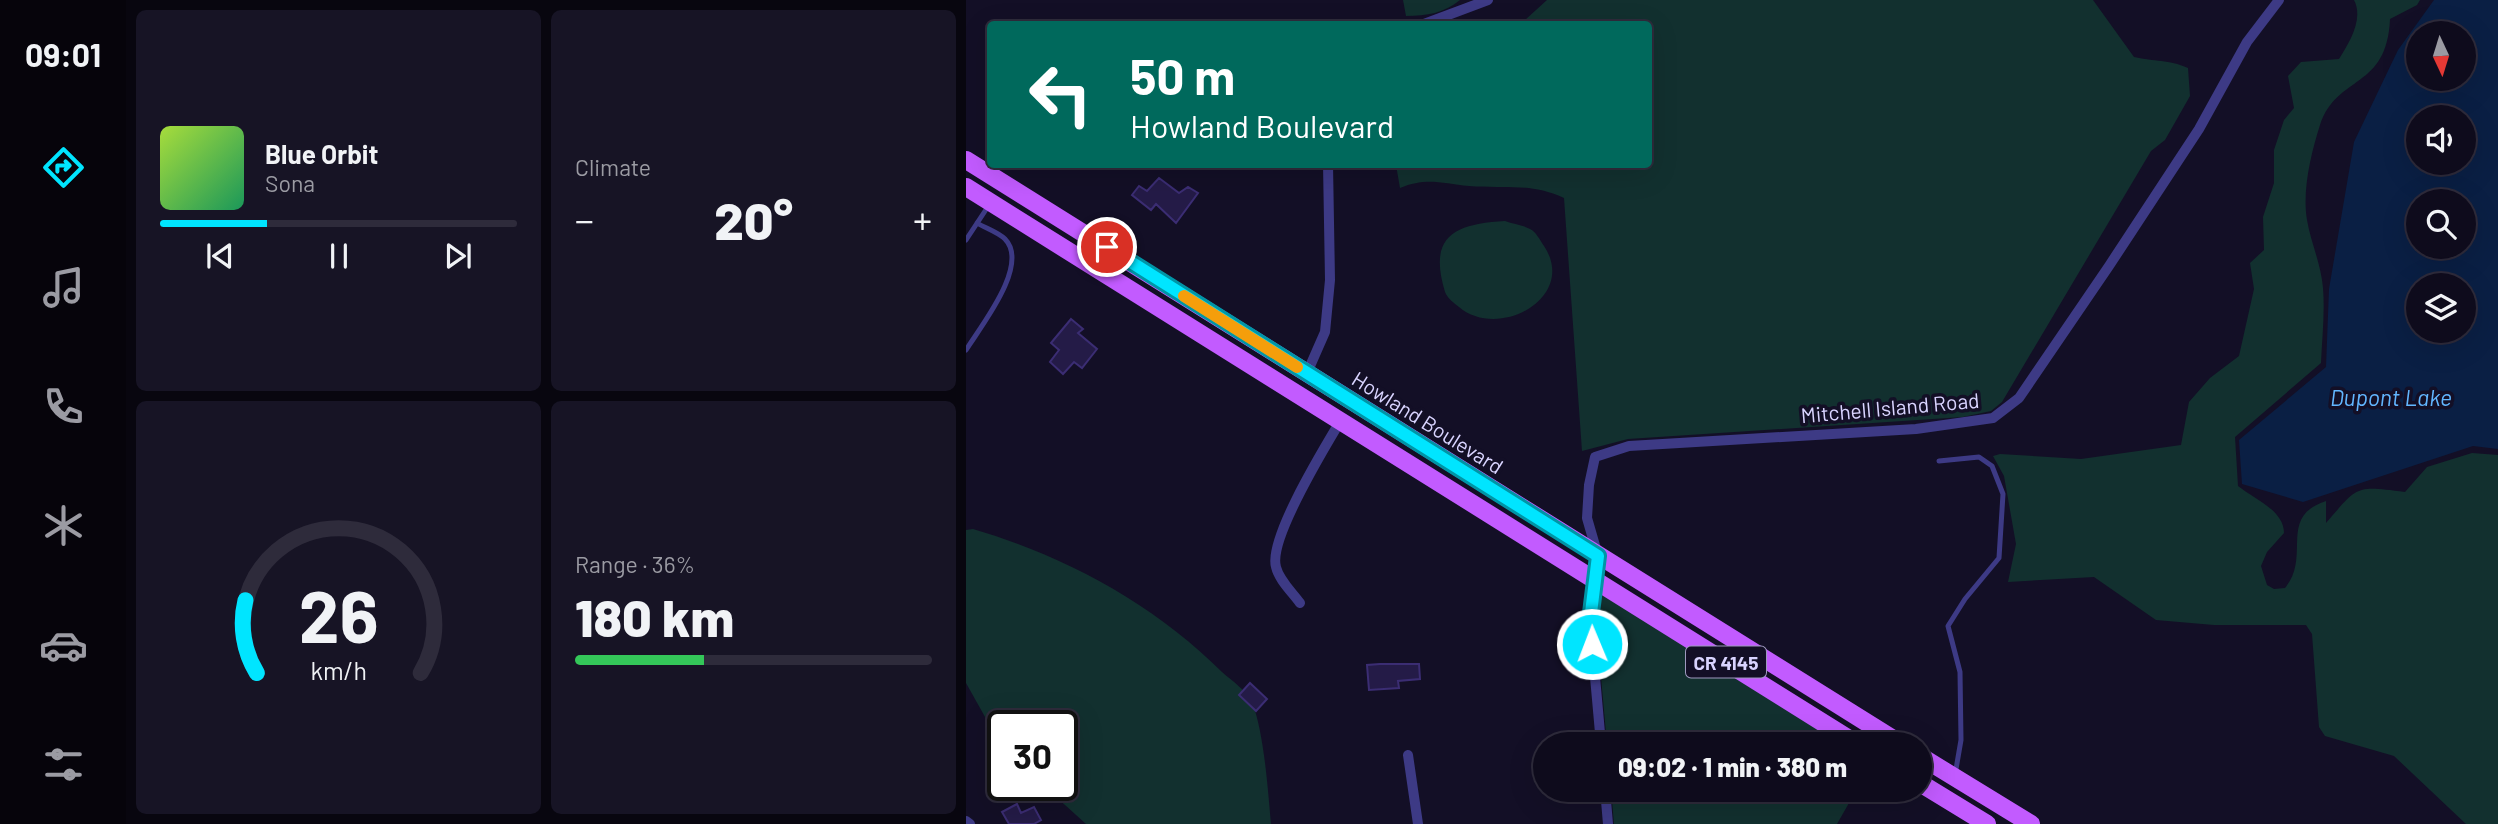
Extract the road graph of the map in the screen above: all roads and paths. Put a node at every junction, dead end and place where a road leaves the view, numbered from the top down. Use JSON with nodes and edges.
{"nodes":[{"id":1,"x":1488,"y":0,"type":"edge"},
{"id":2,"x":2279,"y":0,"type":"edge"},
{"id":3,"x":1432,"y":21,"type":"edge"},
{"id":4,"x":966,"y":160,"type":"edge"},
{"id":5,"x":1328,"y":168,"type":"edge"},
{"id":6,"x":966,"y":187,"type":"edge"},
{"id":7,"x":990,"y":202,"type":"junction"},
{"id":8,"x":977,"y":223,"type":"junction"},
{"id":9,"x":966,"y":240,"type":"edge"},
{"id":10,"x":966,"y":348,"type":"edge"},
{"id":11,"x":1307,"y":373,"type":"junction"},
{"id":12,"x":1341,"y":420,"type":"junction"},
{"id":13,"x":1939,"y":461,"type":"dead end"},
{"id":14,"x":1598,"y":556,"type":"junction"},
{"id":15,"x":1595,"y":580,"type":"junction"},
{"id":16,"x":1300,"y":603,"type":"dead end"},
{"id":17,"x":1600,"y":732,"type":"edge"},
{"id":18,"x":1838,"y":732,"type":"edge"},
{"id":19,"x":1882,"y":732,"type":"edge"},
{"id":20,"x":1408,"y":755,"type":"dead end"},
{"id":21,"x":1932,"y":764,"type":"edge"},
{"id":22,"x":1954,"y":778,"type":"junction"},
{"id":23,"x":1932,"y":790,"type":"edge"},
{"id":24,"x":1606,"y":802,"type":"edge"},
{"id":25,"x":966,"y":821,"type":"edge"},
{"id":26,"x":970,"y":824,"type":"edge"},
{"id":27,"x":1418,"y":824,"type":"edge"},
{"id":28,"x":1608,"y":824,"type":"edge"},
{"id":29,"x":1987,"y":824,"type":"edge"},
{"id":30,"x":2031,"y":824,"type":"edge"}],
"edges":[{"from":1,"to":3,"type":"street"},
{"from":2,"to":14,"type":"street","name":"Mitchell Island Road"},
{"from":4,"to":11,"type":"main road","name":"Howland Boulevard","number":"CR 4145"},
{"from":5,"to":11,"type":"street"},
{"from":6,"to":7,"type":"main road","name":"Howland Boulevard","number":"CR 4145"},
{"from":7,"to":8,"type":"lane"},
{"from":7,"to":12,"type":"main road","name":"Howland Boulevard","number":"CR 4145"},
{"from":8,"to":9,"type":"lane"},
{"from":8,"to":10,"type":"lane"},
{"from":11,"to":14,"type":"main road","name":"Howland Boulevard","number":"CR 4145"},
{"from":12,"to":15,"type":"main road","name":"Howland Boulevard","number":"CR 4145"},
{"from":12,"to":16,"type":"street"},
{"from":13,"to":22,"type":"lane"},
{"from":14,"to":15,"type":"street"},
{"from":14,"to":19,"type":"main road","name":"Howland Boulevard","number":"CR 4145"},
{"from":15,"to":17,"type":"street"},
{"from":15,"to":18,"type":"main road","name":"Howland Boulevard","number":"CR 4145"},
{"from":20,"to":27,"type":"street"},
{"from":21,"to":22,"type":"main road"},
{"from":22,"to":30,"type":"main road"},
{"from":23,"to":29,"type":"main road"},
{"from":24,"to":28,"type":"street"},
{"from":25,"to":26,"type":"street"}]}
